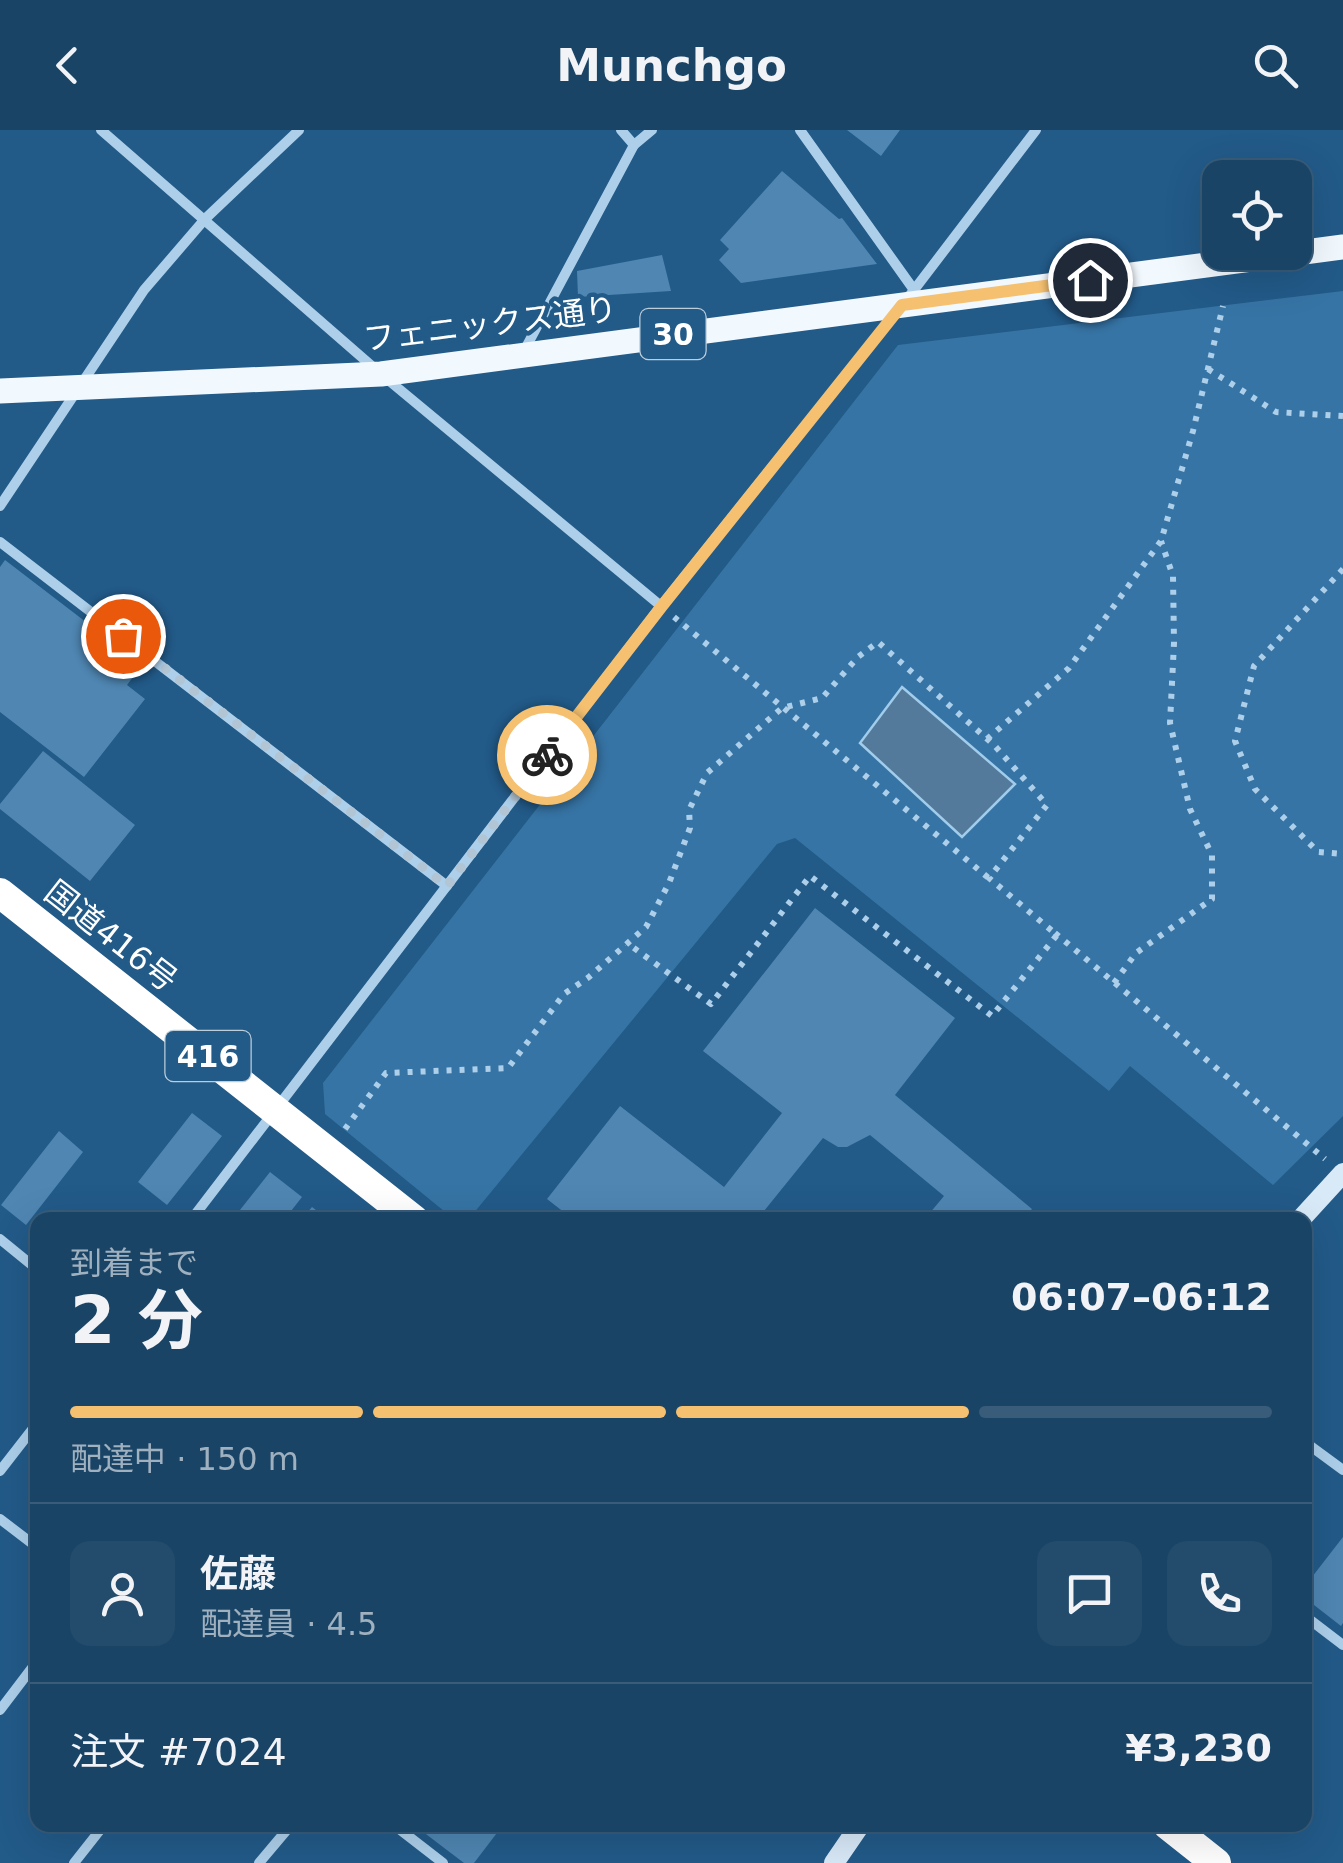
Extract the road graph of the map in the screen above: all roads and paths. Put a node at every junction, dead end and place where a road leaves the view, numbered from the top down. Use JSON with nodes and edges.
{"nodes":[{"id":1,"x":100,"y":130,"type":"edge"},
{"id":2,"x":300,"y":130,"type":"edge"},
{"id":3,"x":621,"y":130,"type":"edge"},
{"id":4,"x":652,"y":130,"type":"edge"},
{"id":5,"x":800,"y":130,"type":"edge"},
{"id":6,"x":1036,"y":130,"type":"edge"},
{"id":7,"x":634,"y":145,"type":"junction"},
{"id":8,"x":205,"y":219,"type":"junction"},
{"id":9,"x":1343,"y":247,"type":"edge"},
{"id":10,"x":908,"y":298,"type":"junction"},
{"id":11,"x":1223,"y":306,"type":"dead end"},
{"id":12,"x":524,"y":352,"type":"junction"},
{"id":13,"x":1208,"y":369,"type":"junction"},
{"id":14,"x":381,"y":374,"type":"junction"},
{"id":15,"x":77,"y":388,"type":"junction"},
{"id":16,"x":0,"y":391,"type":"edge"},
{"id":17,"x":1343,"y":416,"type":"edge"},
{"id":18,"x":0,"y":506,"type":"edge"},
{"id":19,"x":1160,"y":541,"type":"junction"},
{"id":20,"x":0,"y":542,"type":"edge"},
{"id":21,"x":1343,"y":569,"type":"edge"},
{"id":22,"x":662,"y":606,"type":"junction"},
{"id":23,"x":782,"y":708,"type":"junction"},
{"id":24,"x":987,"y":739,"type":"junction"},
{"id":25,"x":1343,"y":854,"type":"edge"},
{"id":26,"x":989,"y":878,"type":"junction"},
{"id":27,"x":447,"y":886,"type":"junction"},
{"id":28,"x":0,"y":893,"type":"edge"},
{"id":29,"x":1058,"y":936,"type":"junction"},
{"id":30,"x":627,"y":944,"type":"junction"},
{"id":31,"x":1114,"y":983,"type":"junction"},
{"id":32,"x":276,"y":1109,"type":"junction"},
{"id":33,"x":345,"y":1130,"type":"dead end"},
{"id":34,"x":1343,"y":1173,"type":"edge"},
{"id":35,"x":197,"y":1212,"type":"edge"},
{"id":36,"x":404,"y":1212,"type":"edge"},
{"id":37,"x":1307,"y":1212,"type":"edge"},
{"id":38,"x":0,"y":1240,"type":"edge"},
{"id":39,"x":30,"y":1264,"type":"edge"},
{"id":40,"x":30,"y":1432,"type":"edge"},
{"id":41,"x":1312,"y":1447,"type":"edge"},
{"id":42,"x":1343,"y":1470,"type":"edge"},
{"id":43,"x":0,"y":1471,"type":"edge"},
{"id":44,"x":0,"y":1519,"type":"edge"},
{"id":45,"x":30,"y":1542,"type":"edge"},
{"id":46,"x":1312,"y":1621,"type":"edge"},
{"id":47,"x":1343,"y":1645,"type":"edge"},
{"id":48,"x":30,"y":1671,"type":"edge"},
{"id":49,"x":0,"y":1710,"type":"edge"},
{"id":50,"x":98,"y":1832,"type":"edge"},
{"id":51,"x":286,"y":1832,"type":"edge"},
{"id":52,"x":403,"y":1832,"type":"edge"},
{"id":53,"x":855,"y":1832,"type":"edge"},
{"id":54,"x":1177,"y":1832,"type":"edge"},
{"id":55,"x":74,"y":1863,"type":"edge"},
{"id":56,"x":259,"y":1863,"type":"edge"},
{"id":57,"x":443,"y":1863,"type":"edge"},
{"id":58,"x":834,"y":1863,"type":"edge"},
{"id":59,"x":1216,"y":1863,"type":"edge"}],
"edges":[{"from":1,"to":8,"type":"street"},
{"from":2,"to":8,"type":"street"},
{"from":3,"to":7,"type":"street"},
{"from":4,"to":7,"type":"street"},
{"from":5,"to":10,"type":"street"},
{"from":6,"to":10,"type":"street"},
{"from":7,"to":12,"type":"street"},
{"from":8,"to":14,"type":"street"},
{"from":8,"to":15,"type":"street"},
{"from":9,"to":10,"type":"main road","name":"フェニックス通り","number":"30"},
{"from":10,"to":12,"type":"main road","name":"フェニックス通り","number":"30"},
{"from":10,"to":22,"type":"street"},
{"from":11,"to":13,"type":"path"},
{"from":12,"to":14,"type":"main road","name":"フェニックス通り","number":"30"},
{"from":13,"to":17,"type":"path"},
{"from":13,"to":19,"type":"path"},
{"from":14,"to":15,"type":"main road","name":"フェニックス通り","number":"30"},
{"from":14,"to":22,"type":"street"},
{"from":15,"to":16,"type":"main road","name":"フェニックス通り","number":"30"},
{"from":15,"to":18,"type":"street"},
{"from":19,"to":24,"type":"path"},
{"from":19,"to":31,"type":"path"},
{"from":20,"to":27,"type":"street"},
{"from":21,"to":25,"type":"path"},
{"from":22,"to":23,"type":"path"},
{"from":22,"to":27,"type":"street"},
{"from":23,"to":24,"type":"path"},
{"from":23,"to":26,"type":"path"},
{"from":23,"to":30,"type":"path"},
{"from":24,"to":26,"type":"path"},
{"from":26,"to":29,"type":"path"},
{"from":27,"to":32,"type":"street"},
{"from":28,"to":32,"type":"highway","name":"国道416号","number":"416"},
{"from":29,"to":30,"type":"path"},
{"from":29,"to":31,"type":"path"},
{"from":30,"to":33,"type":"path"},
{"from":31,"to":34,"type":"path"},
{"from":32,"to":35,"type":"street"},
{"from":32,"to":36,"type":"highway","name":"国道416号","number":"416"},
{"from":34,"to":37,"type":"street"},
{"from":38,"to":39,"type":"street"},
{"from":40,"to":43,"type":"street"},
{"from":41,"to":42,"type":"street"},
{"from":44,"to":45,"type":"street"},
{"from":46,"to":47,"type":"street"},
{"from":48,"to":49,"type":"street"},
{"from":50,"to":55,"type":"street"},
{"from":51,"to":56,"type":"street"},
{"from":52,"to":57,"type":"street"},
{"from":53,"to":58,"type":"street"},
{"from":54,"to":59,"type":"highway"}]}
